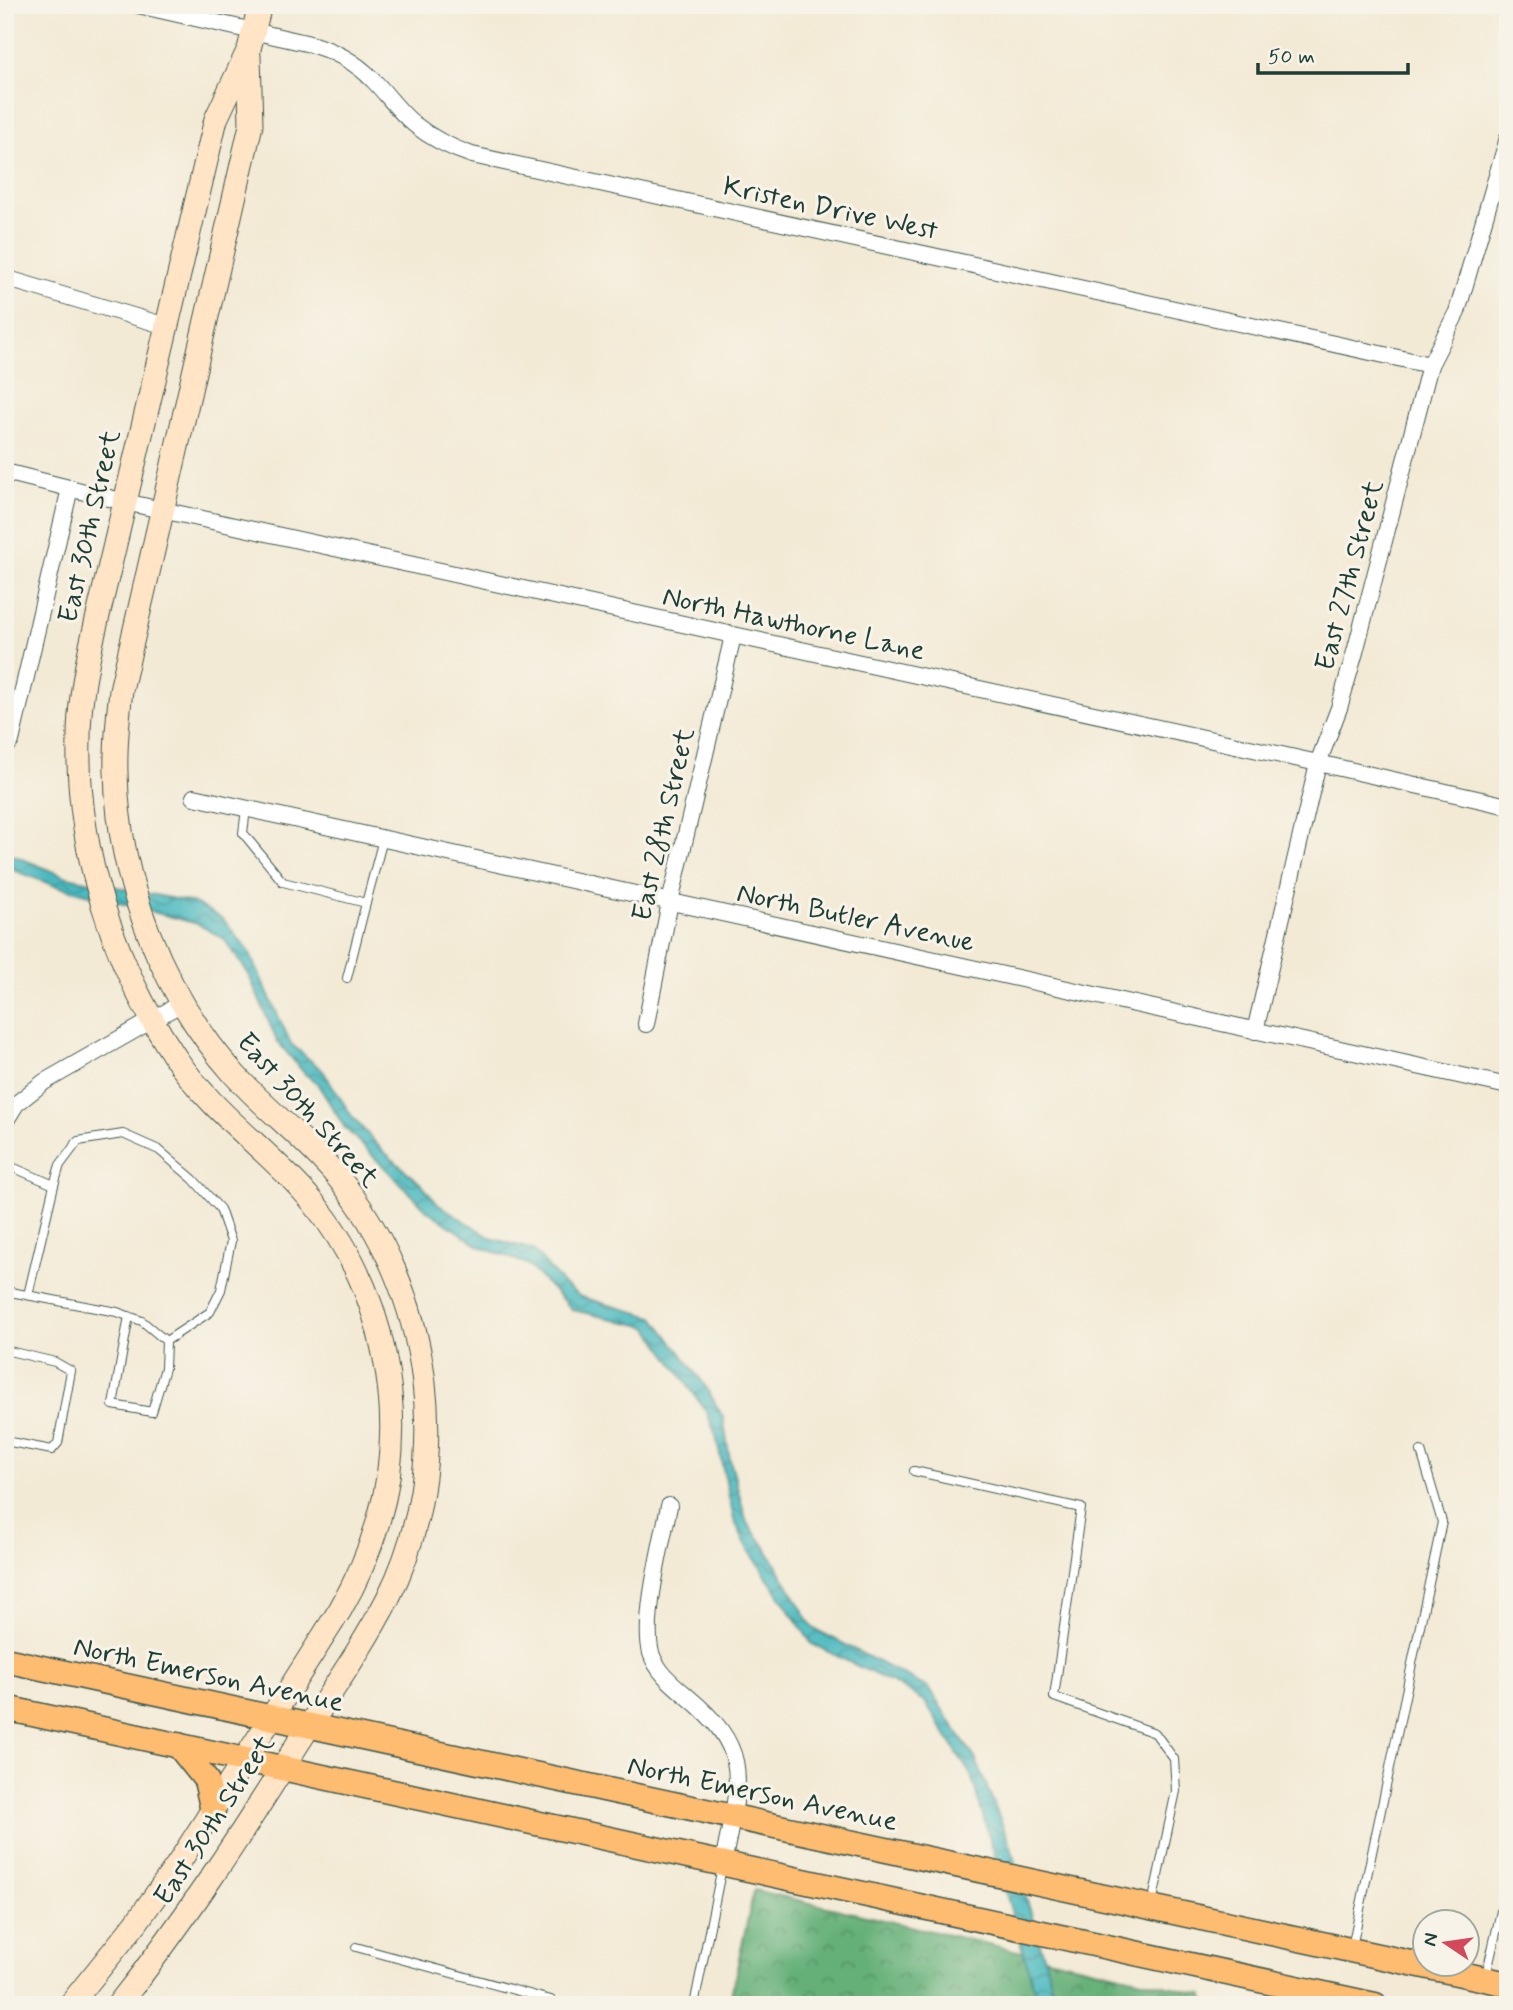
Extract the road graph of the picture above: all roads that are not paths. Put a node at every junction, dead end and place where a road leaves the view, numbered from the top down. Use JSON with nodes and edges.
{"nodes":[{"id":1,"x":138,"y":5,"type":"edge"},
{"id":2,"x":260,"y":5,"type":"edge"},
{"id":3,"x":251,"y":40,"type":"junction"},
{"id":4,"x":1508,"y":138,"type":"edge"},
{"id":5,"x":5,"y":278,"type":"edge"},
{"id":6,"x":166,"y":326,"type":"junction"},
{"id":7,"x":1430,"y":365,"type":"junction"},
{"id":8,"x":5,"y":472,"type":"edge"},
{"id":9,"x":70,"y":488,"type":"junction"},
{"id":10,"x":125,"y":502,"type":"junction"},
{"id":11,"x":161,"y":509,"type":"junction"},
{"id":12,"x":733,"y":636,"type":"junction"},
{"id":13,"x":5,"y":748,"type":"edge"},
{"id":14,"x":1318,"y":763,"type":"junction"},
{"id":15,"x":194,"y":797,"type":"dead end"},
{"id":16,"x":1508,"y":806,"type":"edge"},
{"id":17,"x":246,"y":809,"type":"junction"},
{"id":18,"x":383,"y":839,"type":"junction"},
{"id":19,"x":670,"y":902,"type":"junction"},
{"id":20,"x":366,"y":903,"type":"junction"},
{"id":21,"x":347,"y":978,"type":"dead end"},
{"id":22,"x":182,"y":1003,"type":"junction"},
{"id":23,"x":152,"y":1019,"type":"junction"},
{"id":24,"x":646,"y":1024,"type":"dead end"},
{"id":25,"x":1255,"y":1031,"type":"junction"},
{"id":26,"x":1508,"y":1086,"type":"edge"},
{"id":27,"x":5,"y":1122,"type":"edge"},
{"id":28,"x":5,"y":1164,"type":"edge"},
{"id":29,"x":54,"y":1185,"type":"junction"},
{"id":30,"x":5,"y":1291,"type":"edge"},
{"id":31,"x":28,"y":1295,"type":"junction"},
{"id":32,"x":129,"y":1316,"type":"junction"},
{"id":33,"x":166,"y":1341,"type":"junction"},
{"id":34,"x":5,"y":1350,"type":"edge"},
{"id":35,"x":5,"y":1441,"type":"edge"},
{"id":36,"x":1421,"y":1451,"type":"dead end"},
{"id":37,"x":914,"y":1471,"type":"dead end"},
{"id":38,"x":669,"y":1506,"type":"dead end"},
{"id":39,"x":5,"y":1660,"type":"edge"},
{"id":40,"x":5,"y":1708,"type":"edge"},
{"id":41,"x":273,"y":1716,"type":"junction"},
{"id":42,"x":310,"y":1724,"type":"junction"},
{"id":43,"x":178,"y":1745,"type":"junction"},
{"id":44,"x":245,"y":1760,"type":"junction"},
{"id":45,"x":283,"y":1768,"type":"junction"},
{"id":46,"x":213,"y":1811,"type":"junction"},
{"id":47,"x":732,"y":1816,"type":"junction"},
{"id":48,"x":723,"y":1864,"type":"junction"},
{"id":49,"x":1508,"y":1881,"type":"edge"},
{"id":50,"x":1151,"y":1907,"type":"junction"},
{"id":51,"x":1496,"y":1933,"type":"junction"},
{"id":52,"x":1508,"y":1935,"type":"edge"},
{"id":53,"x":356,"y":1947,"type":"dead end"},
{"id":54,"x":1351,"y":1950,"type":"junction"},
{"id":55,"x":1497,"y":1982,"type":"edge"},
{"id":56,"x":71,"y":2005,"type":"edge"},
{"id":57,"x":118,"y":2005,"type":"edge"},
{"id":58,"x":553,"y":2005,"type":"edge"},
{"id":59,"x":694,"y":2005,"type":"edge"},
{"id":60,"x":1375,"y":2005,"type":"edge"}],
"edges":[{"from":1,"to":3,"type":"street","name":"Kristen Drive West"},
{"from":2,"to":3,"type":"main road","name":"East 30th Street"},
{"from":3,"to":6,"type":"main road","name":"East 30th Street"},
{"from":3,"to":7,"type":"street","name":"Kristen Drive West"},
{"from":3,"to":11,"type":"main road","name":"East 30th Street"},
{"from":4,"to":7,"type":"street","name":"East 27th Street"},
{"from":5,"to":6,"type":"street"},
{"from":6,"to":10,"type":"main road","name":"East 30th Street"},
{"from":7,"to":14,"type":"street","name":"East 27th Street"},
{"from":8,"to":9,"type":"street","name":"North Hawthorne Lane"},
{"from":9,"to":10,"type":"street","name":"North Hawthorne Lane"},
{"from":9,"to":13,"type":"street"},
{"from":10,"to":11,"type":"street","name":"North Hawthorne Lane"},
{"from":10,"to":23,"type":"main road","name":"East 30th Street"},
{"from":11,"to":12,"type":"street","name":"North Hawthorne Lane"},
{"from":11,"to":22,"type":"main road","name":"East 30th Street"},
{"from":12,"to":14,"type":"street","name":"North Hawthorne Lane"},
{"from":12,"to":19,"type":"street","name":"East 28th Street"},
{"from":14,"to":16,"type":"street","name":"North Hawthorne Lane"},
{"from":14,"to":25,"type":"street","name":"East 27th Street"},
{"from":15,"to":17,"type":"street","name":"North Butler Avenue"},
{"from":17,"to":18,"type":"street","name":"North Butler Avenue"},
{"from":17,"to":20,"type":"lane"},
{"from":18,"to":19,"type":"street","name":"North Butler Avenue"},
{"from":18,"to":20,"type":"lane"},
{"from":19,"to":24,"type":"street","name":"East 28th Street"},
{"from":19,"to":25,"type":"street","name":"North Butler Avenue"},
{"from":20,"to":21,"type":"lane"},
{"from":22,"to":23,"type":"street"},
{"from":22,"to":42,"type":"main road","name":"East 30th Street"},
{"from":23,"to":27,"type":"street"},
{"from":23,"to":41,"type":"main road","name":"East 30th Street"},
{"from":25,"to":26,"type":"street","name":"North Butler Avenue"},
{"from":28,"to":29,"type":"lane"},
{"from":29,"to":31,"type":"lane"},
{"from":29,"to":33,"type":"lane"},
{"from":30,"to":31,"type":"lane"},
{"from":31,"to":32,"type":"lane"},
{"from":32,"to":33,"type":"lane"},
{"from":32,"to":33,"type":"lane"},
{"from":34,"to":35,"type":"lane"},
{"from":36,"to":54,"type":"lane"},
{"from":37,"to":50,"type":"lane"},
{"from":38,"to":47,"type":"street"},
{"from":39,"to":41,"type":"main road","name":"North Emerson Avenue"},
{"from":40,"to":43,"type":"main road"},
{"from":41,"to":42,"type":"main road","name":"North Emerson Avenue"},
{"from":41,"to":44,"type":"main road","name":"East 30th Street"},
{"from":42,"to":45,"type":"main road","name":"East 30th Street"},
{"from":42,"to":47,"type":"main road","name":"North Emerson Avenue"},
{"from":43,"to":44,"type":"main road"},
{"from":43,"to":46,"type":"main road"},
{"from":44,"to":45,"type":"main road"},
{"from":44,"to":46,"type":"main road","name":"East 30th Street"},
{"from":45,"to":48,"type":"main road"},
{"from":45,"to":57,"type":"main road","name":"East 30th Street"},
{"from":46,"to":56,"type":"main road","name":"East 30th Street"},
{"from":47,"to":48,"type":"street"},
{"from":47,"to":50,"type":"main road","name":"North Emerson Avenue"},
{"from":48,"to":59,"type":"lane"},
{"from":48,"to":60,"type":"main road"},
{"from":49,"to":51,"type":"lane"},
{"from":50,"to":54,"type":"main road","name":"North Emerson Avenue"},
{"from":51,"to":52,"type":"lane"},
{"from":51,"to":55,"type":"lane"},
{"from":53,"to":58,"type":"lane"},
{"from":54,"to":55,"type":"main road","name":"North Emerson Avenue"}]}
